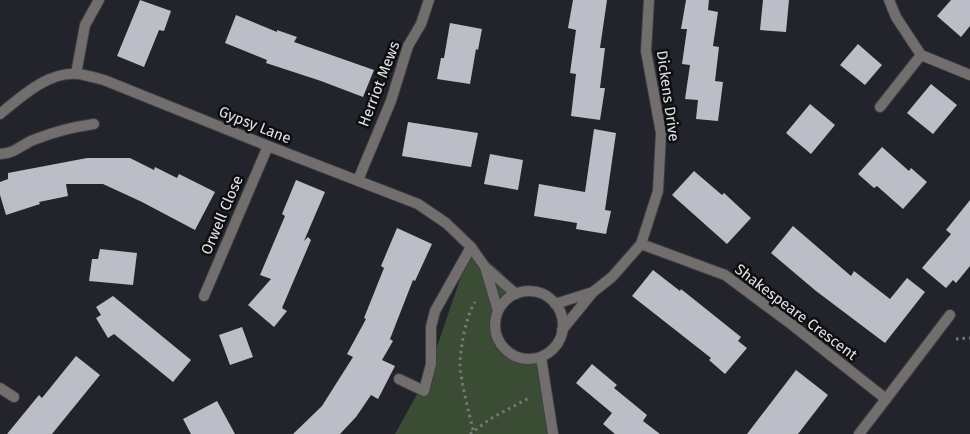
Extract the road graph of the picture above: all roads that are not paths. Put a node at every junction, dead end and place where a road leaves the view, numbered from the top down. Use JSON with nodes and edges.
{"nodes":[{"id":1,"x":98,"y":0,"type":"edge"},
{"id":2,"x":429,"y":0,"type":"edge"},
{"id":3,"x":648,"y":0,"type":"edge"},
{"id":4,"x":889,"y":0,"type":"edge"},
{"id":5,"x":921,"y":55,"type":"junction"},
{"id":6,"x":76,"y":74,"type":"junction"},
{"id":7,"x":970,"y":75,"type":"edge"},
{"id":8,"x":880,"y":107,"type":"dead end"},
{"id":9,"x":0,"y":114,"type":"edge"},
{"id":10,"x":94,"y":124,"type":"dead end"},
{"id":11,"x":268,"y":146,"type":"junction"},
{"id":12,"x":0,"y":154,"type":"edge"},
{"id":13,"x":358,"y":180,"type":"junction"},
{"id":14,"x":641,"y":244,"type":"junction"},
{"id":15,"x":471,"y":247,"type":"junction"},
{"id":16,"x":485,"y":266,"type":"junction"},
{"id":17,"x":593,"y":292,"type":"junction"},
{"id":18,"x":516,"y":294,"type":"junction"},
{"id":19,"x":204,"y":296,"type":"dead end"},
{"id":20,"x":555,"y":304,"type":"junction"},
{"id":21,"x":498,"y":311,"type":"junction"},
{"id":22,"x":950,"y":315,"type":"dead end"},
{"id":23,"x":562,"y":330,"type":"junction"},
{"id":24,"x":541,"y":357,"type":"junction"},
{"id":25,"x":399,"y":379,"type":"dead end"},
{"id":26,"x":0,"y":388,"type":"edge"},
{"id":27,"x":14,"y":397,"type":"dead end"},
{"id":28,"x":886,"y":399,"type":"junction"},
{"id":29,"x":553,"y":434,"type":"edge"},
{"id":30,"x":859,"y":434,"type":"edge"}],
"edges":[{"from":1,"to":6,"type":"street"},
{"from":2,"to":13,"type":"street","name":"Herriot Mews"},
{"from":3,"to":14,"type":"street","name":"Dickens Drive"},
{"from":4,"to":5,"type":"street"},
{"from":5,"to":7,"type":"street"},
{"from":5,"to":8,"type":"street"},
{"from":6,"to":9,"type":"street","name":"Gypsy Lane"},
{"from":6,"to":11,"type":"street","name":"Gypsy Lane"},
{"from":10,"to":12,"type":"street"},
{"from":11,"to":13,"type":"street","name":"Gypsy Lane"},
{"from":11,"to":19,"type":"street","name":"Orwell Close"},
{"from":13,"to":15,"type":"street","name":"Gypsy Lane"},
{"from":14,"to":17,"type":"street","name":"Dickens Drive"},
{"from":14,"to":28,"type":"street","name":"Shakespeare Crescent"},
{"from":15,"to":16,"type":"street","name":"Gypsy Lane"},
{"from":15,"to":25,"type":"street"},
{"from":16,"to":18,"type":"street","name":"Gypsy Lane"},
{"from":16,"to":21,"type":"street","name":"Gypsy Lane"},
{"from":17,"to":20,"type":"street","name":"Dickens Drive"},
{"from":17,"to":23,"type":"street","name":"Dickens Drive"},
{"from":18,"to":20,"type":"street"},
{"from":18,"to":21,"type":"street"},
{"from":20,"to":23,"type":"street"},
{"from":21,"to":24,"type":"street"},
{"from":22,"to":28,"type":"street"},
{"from":23,"to":24,"type":"street"},
{"from":24,"to":29,"type":"street"},
{"from":26,"to":27,"type":"street"},
{"from":28,"to":30,"type":"street"}]}
